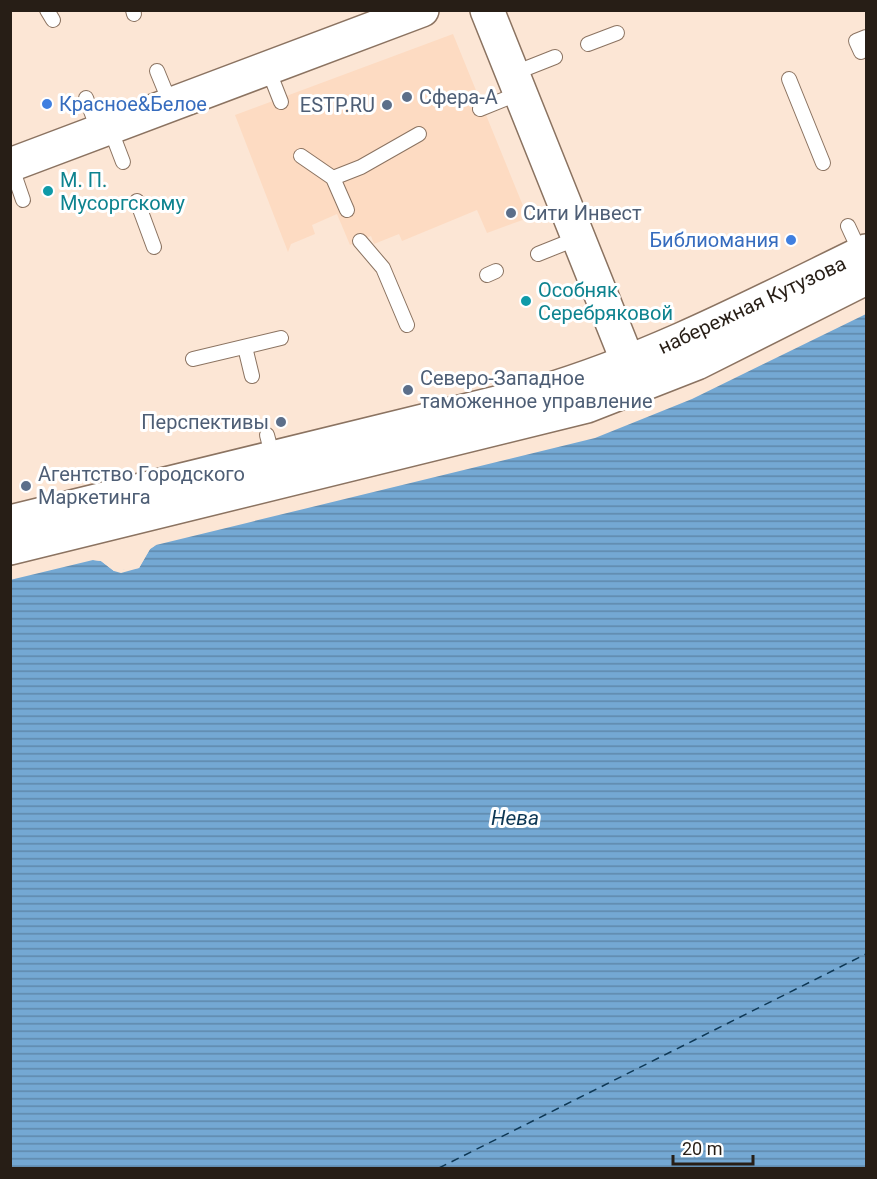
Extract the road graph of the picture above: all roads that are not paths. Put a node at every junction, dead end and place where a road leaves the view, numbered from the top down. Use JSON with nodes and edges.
{"nodes":[{"id":1,"x":422,"y":10,"type":"edge"},
{"id":2,"x":487,"y":10,"type":"edge"},
{"id":3,"x":617,"y":33,"type":"dead end"},
{"id":4,"x":867,"y":37,"type":"edge"},
{"id":5,"x":588,"y":44,"type":"dead end"},
{"id":6,"x":861,"y":52,"type":"dead end"},
{"id":7,"x":555,"y":57,"type":"dead end"},
{"id":8,"x":268,"y":69,"type":"junction"},
{"id":9,"x":157,"y":71,"type":"dead end"},
{"id":10,"x":789,"y":79,"type":"dead end"},
{"id":11,"x":516,"y":83,"type":"junction"},
{"id":12,"x":86,"y":98,"type":"dead end"},
{"id":13,"x":280,"y":102,"type":"dead end"},
{"id":14,"x":171,"y":105,"type":"junction"},
{"id":15,"x":480,"y":109,"type":"dead end"},
{"id":16,"x":104,"y":130,"type":"junction"},
{"id":17,"x":419,"y":134,"type":"dead end"},
{"id":18,"x":301,"y":156,"type":"dead end"},
{"id":19,"x":123,"y":162,"type":"dead end"},
{"id":20,"x":823,"y":164,"type":"dead end"},
{"id":21,"x":10,"y":165,"type":"edge"},
{"id":22,"x":333,"y":178,"type":"junction"},
{"id":23,"x":23,"y":200,"type":"dead end"},
{"id":24,"x":137,"y":201,"type":"dead end"},
{"id":25,"x":347,"y":210,"type":"dead end"},
{"id":26,"x":578,"y":238,"type":"junction"},
{"id":27,"x":360,"y":241,"type":"dead end"},
{"id":28,"x":154,"y":247,"type":"dead end"},
{"id":29,"x":861,"y":252,"type":"edge"},
{"id":30,"x":538,"y":254,"type":"dead end"},
{"id":31,"x":407,"y":325,"type":"dead end"},
{"id":32,"x":280,"y":338,"type":"dead end"},
{"id":33,"x":245,"y":346,"type":"junction"},
{"id":34,"x":193,"y":359,"type":"dead end"},
{"id":35,"x":633,"y":374,"type":"junction"},
{"id":36,"x":252,"y":376,"type":"dead end"},
{"id":37,"x":10,"y":522,"type":"edge"},
{"id":38,"x":10,"y":548,"type":"edge"}],
"edges":[{"from":1,"to":8,"type":"main road"},
{"from":2,"to":11,"type":"main road"},
{"from":3,"to":5,"type":"lane"},
{"from":4,"to":6,"type":"lane"},
{"from":7,"to":11,"type":"lane"},
{"from":8,"to":13,"type":"lane"},
{"from":8,"to":14,"type":"main road"},
{"from":9,"to":14,"type":"lane"},
{"from":10,"to":20,"type":"lane"},
{"from":11,"to":15,"type":"lane"},
{"from":11,"to":26,"type":"main road"},
{"from":12,"to":16,"type":"lane"},
{"from":14,"to":16,"type":"main road"},
{"from":16,"to":19,"type":"lane"},
{"from":16,"to":21,"type":"main road"},
{"from":17,"to":22,"type":"lane"},
{"from":18,"to":22,"type":"lane"},
{"from":21,"to":23,"type":"lane"},
{"from":22,"to":25,"type":"lane"},
{"from":24,"to":28,"type":"lane"},
{"from":26,"to":30,"type":"lane"},
{"from":26,"to":35,"type":"main road"},
{"from":27,"to":31,"type":"lane"},
{"from":29,"to":35,"type":"main road","name":"набережная Кутузова"},
{"from":32,"to":33,"type":"lane"},
{"from":33,"to":34,"type":"lane"},
{"from":33,"to":36,"type":"lane"},
{"from":35,"to":37,"type":"main road","name":"набережная Кутузова"},
{"from":35,"to":38,"type":"main road","name":"набережная Кутузова"}]}
